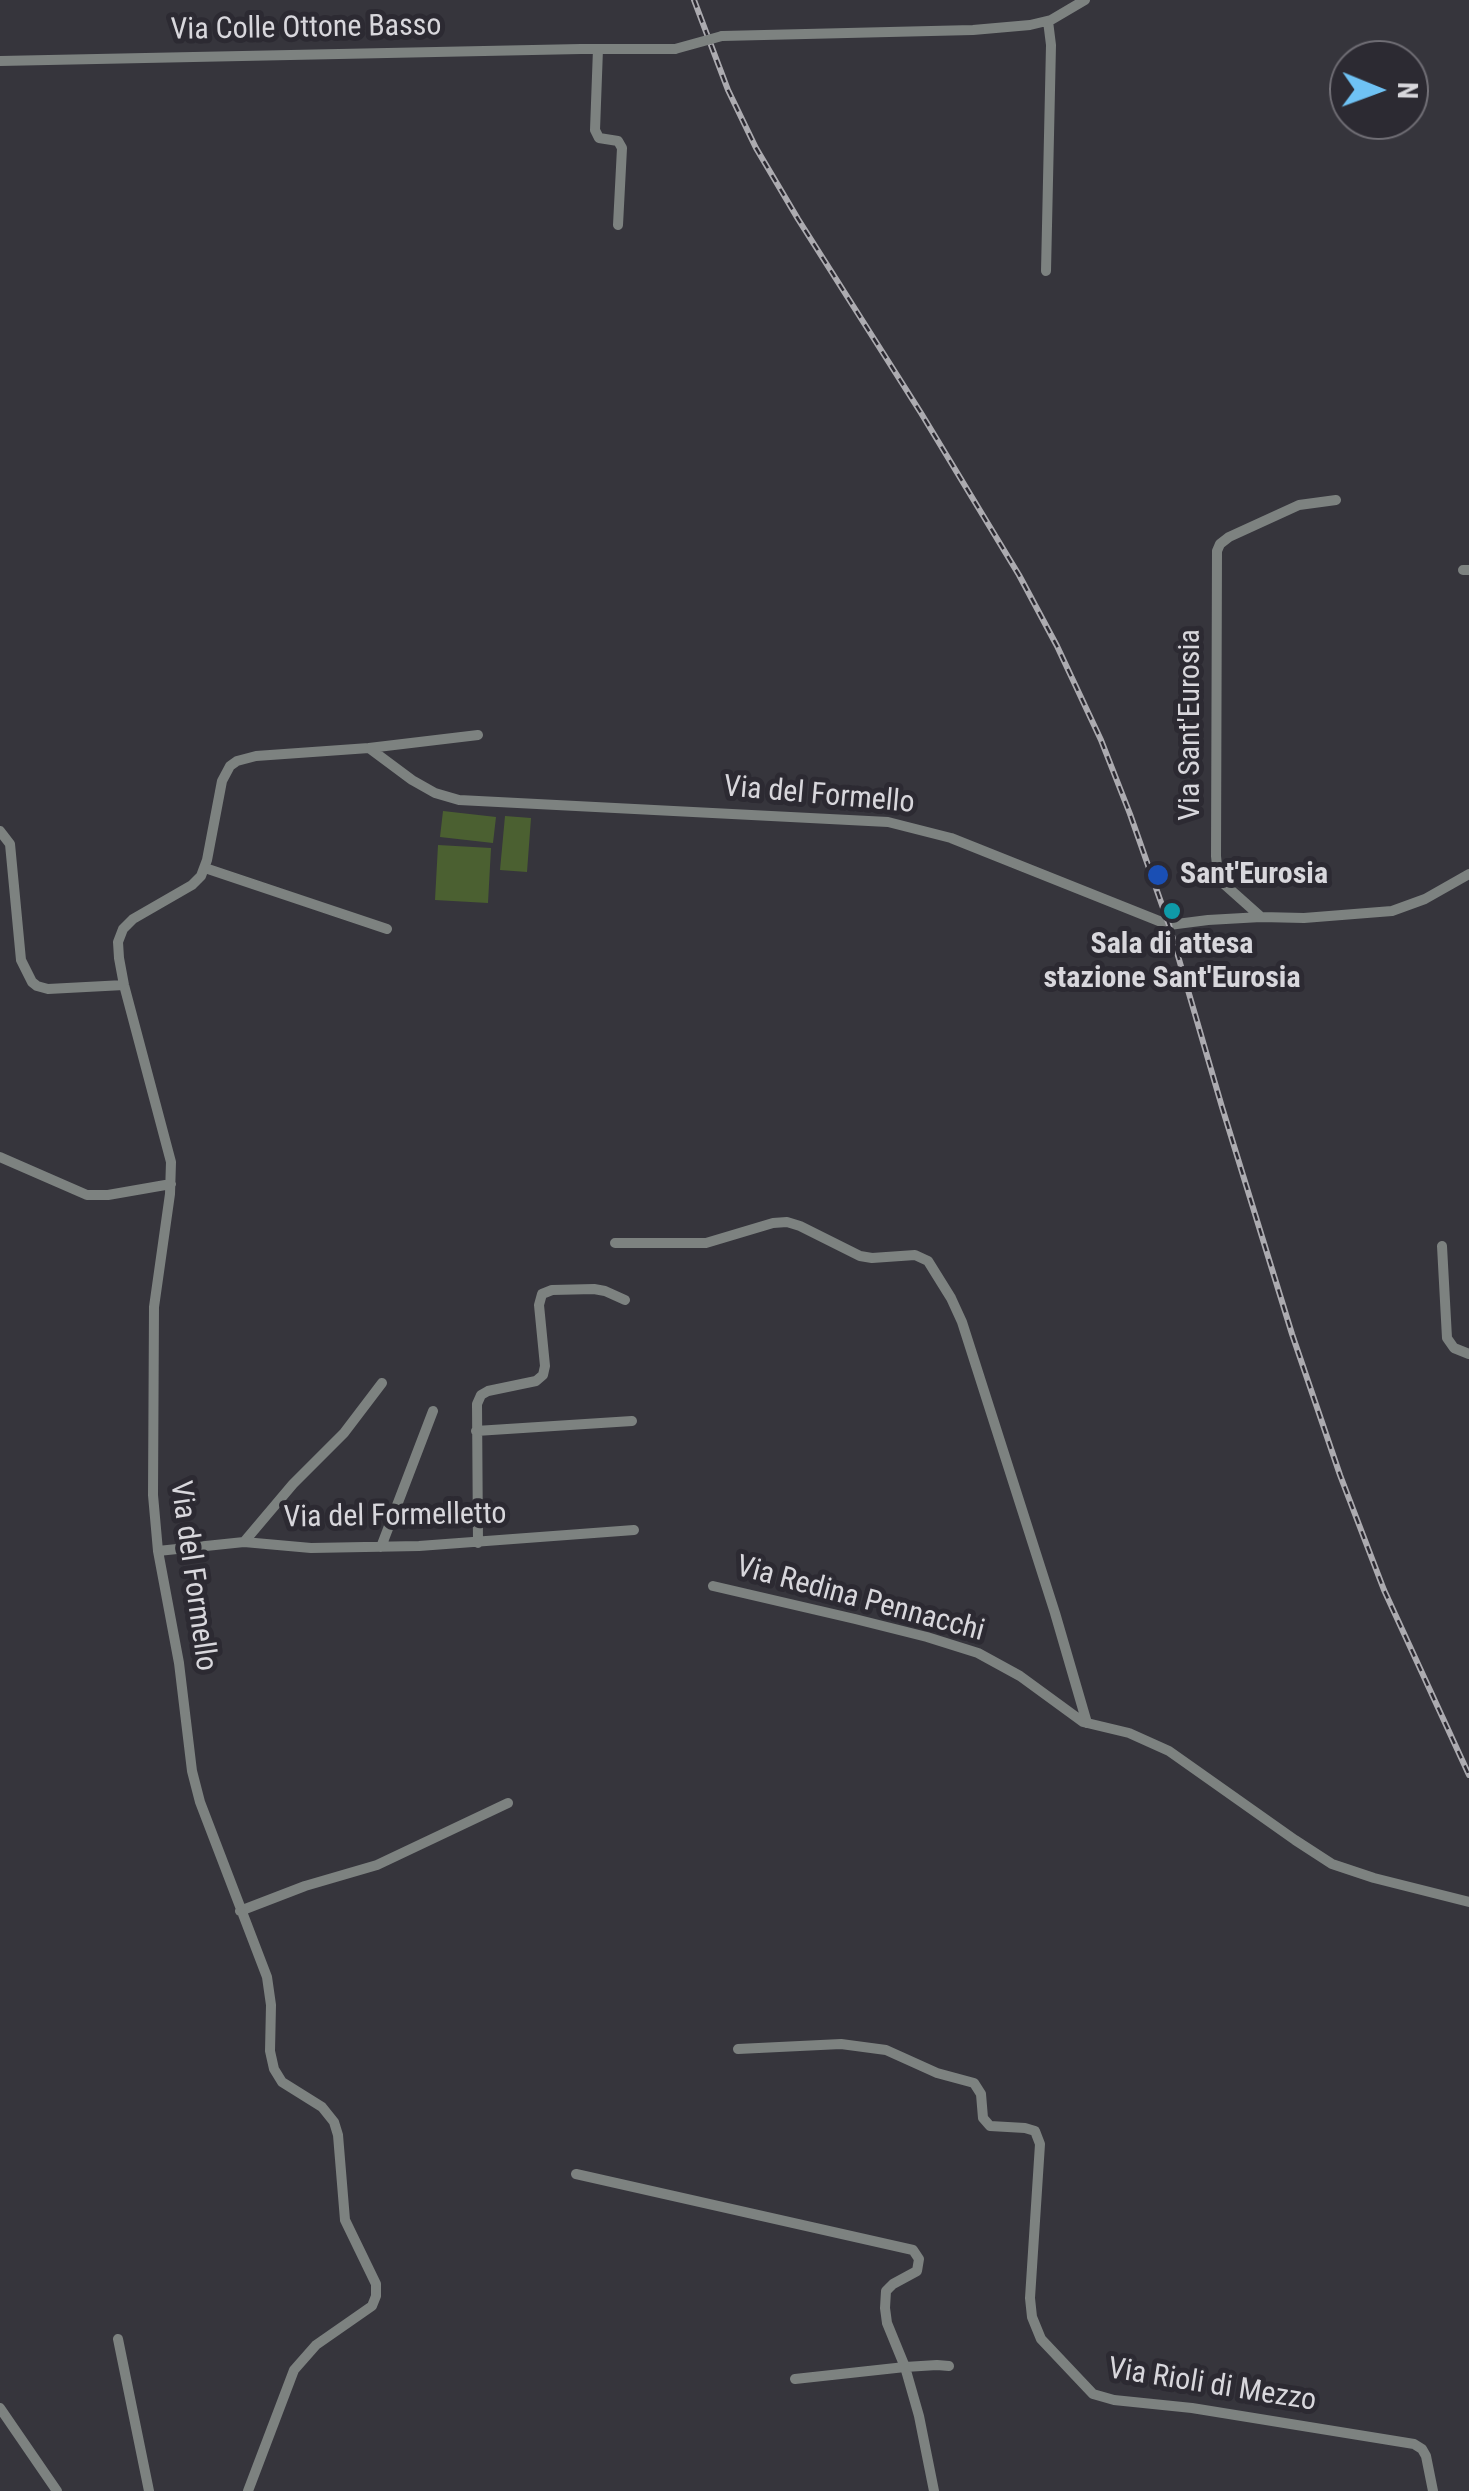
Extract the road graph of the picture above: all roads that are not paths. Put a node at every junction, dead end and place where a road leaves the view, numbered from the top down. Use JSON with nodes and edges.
{"nodes":[{"id":1,"x":1081,"y":1,"type":"edge"},
{"id":2,"x":1048,"y":22,"type":"junction"},
{"id":3,"x":598,"y":48,"type":"junction"},
{"id":4,"x":0,"y":60,"type":"edge"},
{"id":5,"x":618,"y":225,"type":"dead end"},
{"id":6,"x":1046,"y":271,"type":"dead end"},
{"id":7,"x":1336,"y":500,"type":"dead end"},
{"id":8,"x":478,"y":735,"type":"dead end"},
{"id":9,"x":368,"y":748,"type":"junction"},
{"id":10,"x":0,"y":831,"type":"edge"},
{"id":11,"x":204,"y":868,"type":"junction"},
{"id":12,"x":1469,"y":874,"type":"edge"},
{"id":13,"x":1261,"y":917,"type":"junction"},
{"id":14,"x":387,"y":929,"type":"dead end"},
{"id":15,"x":124,"y":985,"type":"junction"},
{"id":16,"x":0,"y":1157,"type":"edge"},
{"id":17,"x":171,"y":1184,"type":"junction"},
{"id":18,"x":615,"y":1243,"type":"dead end"},
{"id":19,"x":1442,"y":1246,"type":"dead end"},
{"id":20,"x":625,"y":1300,"type":"dead end"},
{"id":21,"x":1469,"y":1354,"type":"edge"},
{"id":22,"x":382,"y":1383,"type":"dead end"},
{"id":23,"x":433,"y":1411,"type":"dead end"},
{"id":24,"x":632,"y":1421,"type":"dead end"},
{"id":25,"x":476,"y":1431,"type":"junction"},
{"id":26,"x":634,"y":1530,"type":"dead end"},
{"id":27,"x":244,"y":1542,"type":"junction"},
{"id":28,"x":478,"y":1542,"type":"junction"},
{"id":29,"x":380,"y":1547,"type":"junction"},
{"id":30,"x":158,"y":1551,"type":"junction"},
{"id":31,"x":712,"y":1586,"type":"dead end"},
{"id":32,"x":1087,"y":1724,"type":"junction"},
{"id":33,"x":508,"y":1803,"type":"dead end"},
{"id":34,"x":1469,"y":1902,"type":"edge"},
{"id":35,"x":240,"y":1911,"type":"junction"},
{"id":36,"x":738,"y":2049,"type":"dead end"},
{"id":37,"x":576,"y":2174,"type":"dead end"},
{"id":38,"x":118,"y":2339,"type":"dead end"},
{"id":39,"x":950,"y":2366,"type":"dead end"},
{"id":40,"x":905,"y":2367,"type":"junction"},
{"id":41,"x":795,"y":2379,"type":"dead end"},
{"id":42,"x":0,"y":2408,"type":"edge"},
{"id":43,"x":57,"y":2491,"type":"edge"},
{"id":44,"x":150,"y":2491,"type":"edge"},
{"id":45,"x":248,"y":2491,"type":"edge"},
{"id":46,"x":934,"y":2491,"type":"edge"},
{"id":47,"x":1433,"y":2491,"type":"edge"}],
"edges":[{"from":1,"to":2,"type":"street","name":"Via Colle Ottone Basso"},
{"from":2,"to":3,"type":"street","name":"Via Colle Ottone Basso","bridge":true},
{"from":2,"to":6,"type":"street"},
{"from":3,"to":4,"type":"street","name":"Via Colle Ottone Basso"},
{"from":3,"to":5,"type":"street"},
{"from":7,"to":13,"type":"street","name":"Via Sant'Eurosia"},
{"from":8,"to":9,"type":"street"},
{"from":9,"to":11,"type":"street"},
{"from":9,"to":13,"type":"street","name":"Via del Formello"},
{"from":10,"to":15,"type":"street"},
{"from":11,"to":14,"type":"street"},
{"from":11,"to":15,"type":"street","name":"Via del Formello"},
{"from":12,"to":13,"type":"street"},
{"from":15,"to":17,"type":"street","name":"Via del Formello"},
{"from":16,"to":17,"type":"street"},
{"from":17,"to":30,"type":"street","name":"Via del Formello"},
{"from":18,"to":32,"type":"street"},
{"from":19,"to":21,"type":"street"},
{"from":20,"to":25,"type":"street"},
{"from":22,"to":27,"type":"street"},
{"from":23,"to":29,"type":"street"},
{"from":24,"to":25,"type":"street"},
{"from":25,"to":28,"type":"street"},
{"from":26,"to":28,"type":"street","name":"Via del Formelletto"},
{"from":27,"to":29,"type":"street","name":"Via del Formelletto"},
{"from":27,"to":30,"type":"street","name":"Via del Formelletto"},
{"from":28,"to":29,"type":"street","name":"Via del Formelletto"},
{"from":30,"to":35,"type":"street","name":"Via del Formello"},
{"from":31,"to":32,"type":"street","name":"Via Redina Pennacchi"},
{"from":32,"to":34,"type":"street","name":"Via Redina Pennacchi"},
{"from":33,"to":35,"type":"street"},
{"from":35,"to":45,"type":"street","name":"Via del Formello"},
{"from":36,"to":47,"type":"street","name":"Via Rioli di Mezzo"},
{"from":37,"to":40,"type":"street"},
{"from":38,"to":44,"type":"street"},
{"from":39,"to":40,"type":"street"},
{"from":40,"to":41,"type":"street"},
{"from":40,"to":46,"type":"street"},
{"from":42,"to":43,"type":"street"}]}
